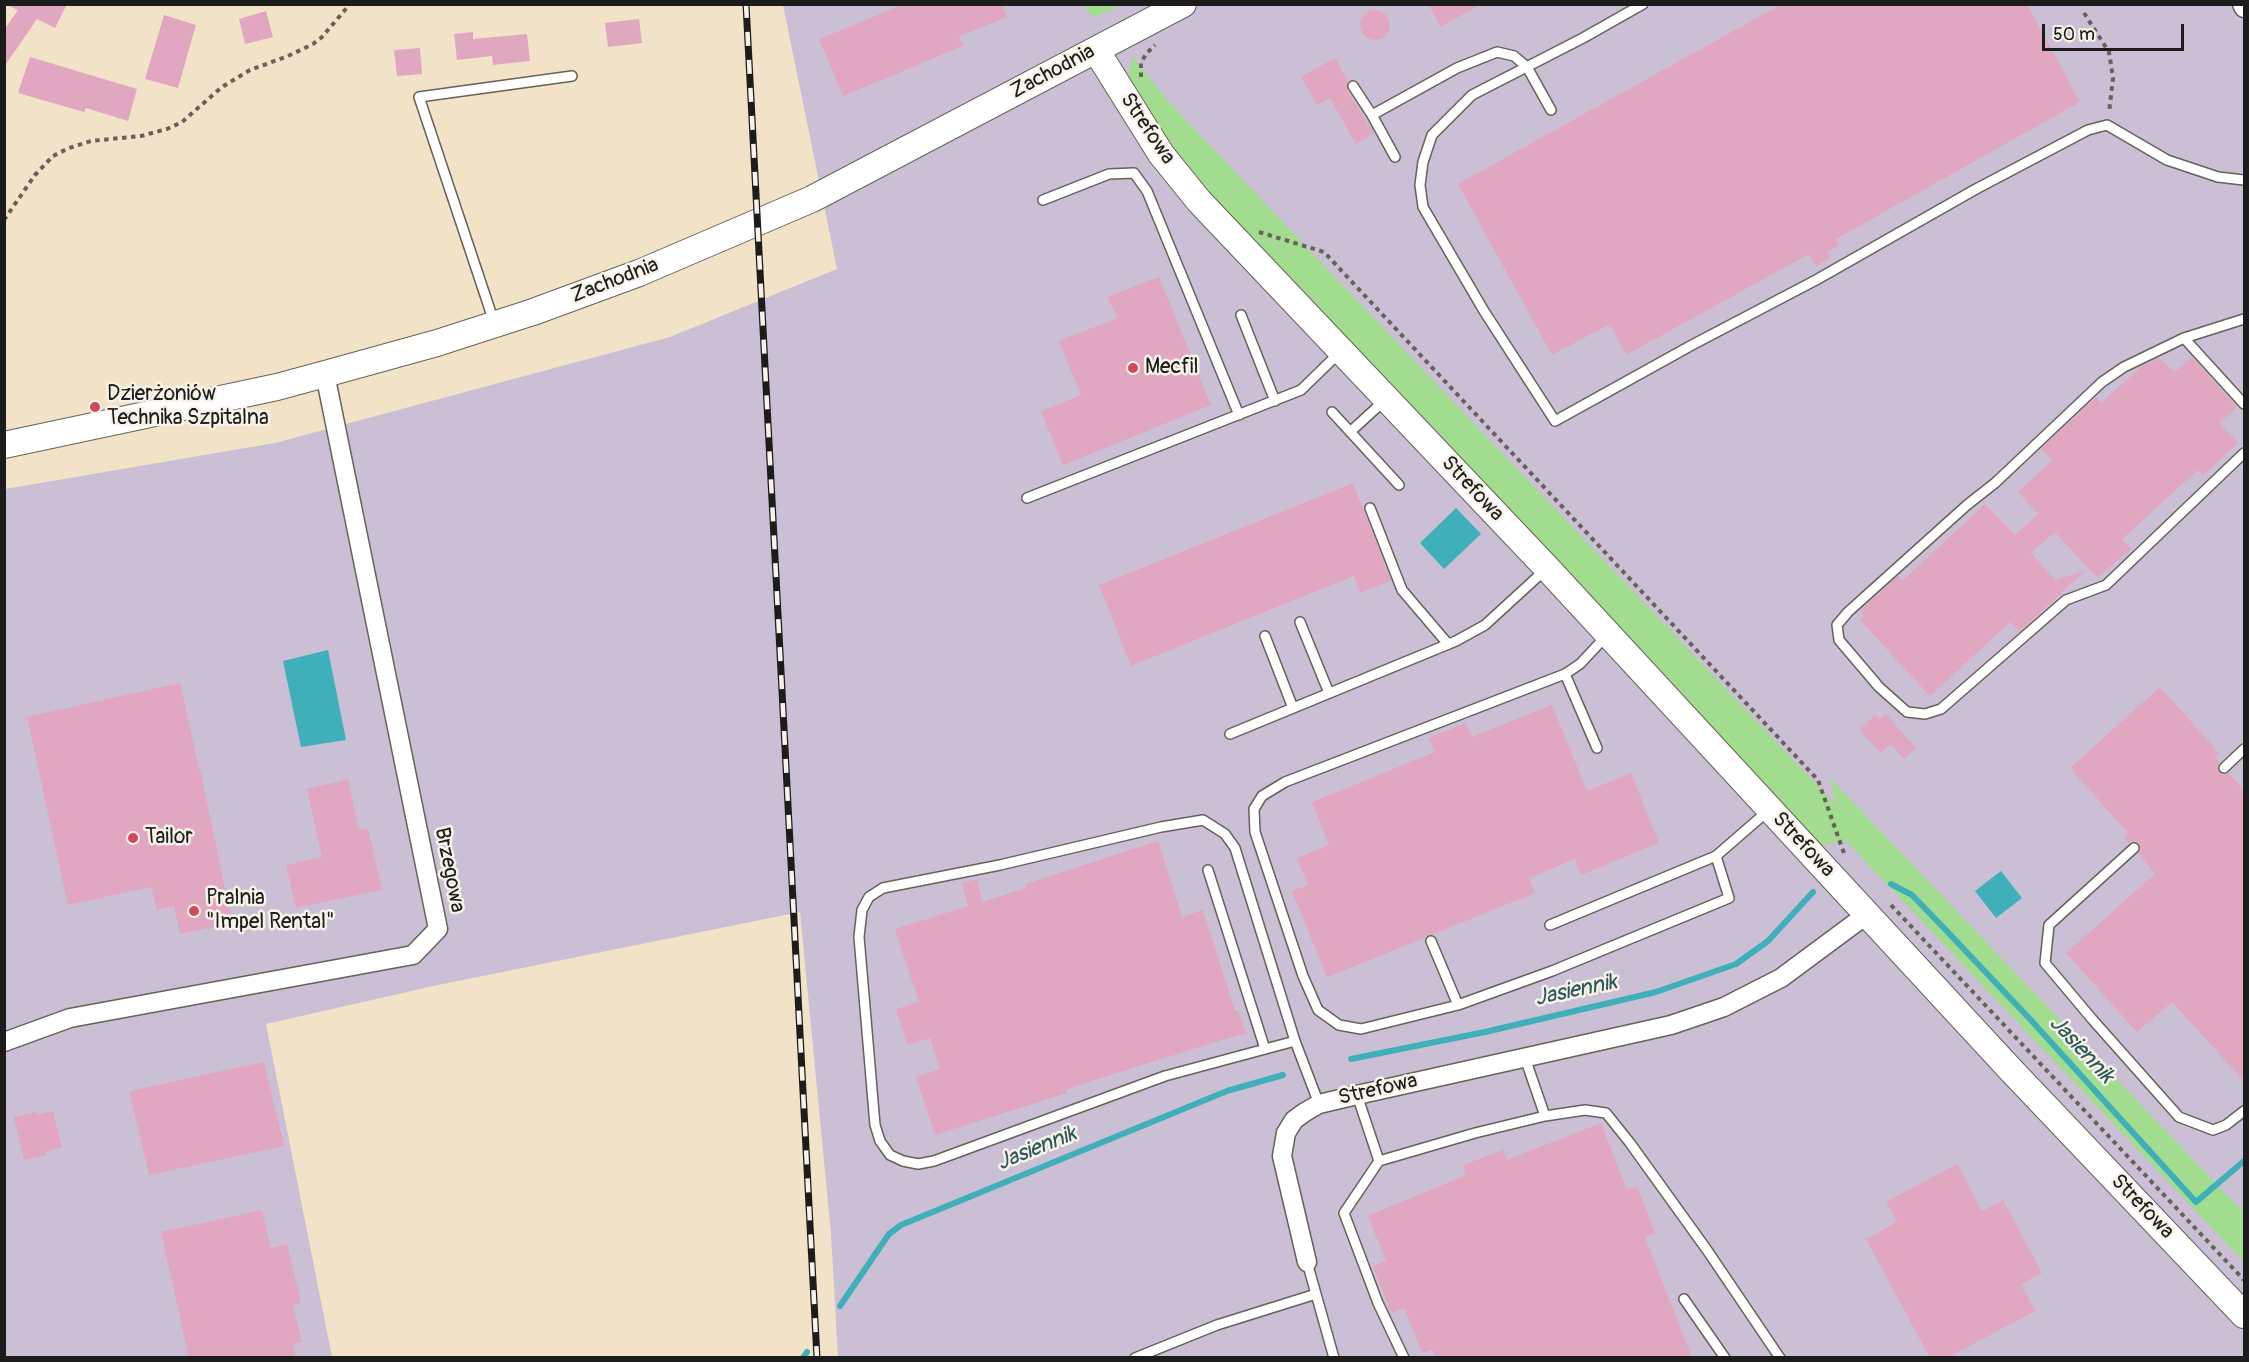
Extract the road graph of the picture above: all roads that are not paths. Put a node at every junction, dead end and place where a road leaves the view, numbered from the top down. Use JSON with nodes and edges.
{"nodes":[{"id":1,"x":1183,"y":4,"type":"edge"},
{"id":2,"x":1643,"y":4,"type":"edge"},
{"id":3,"x":2242,"y":4,"type":"edge"},
{"id":4,"x":2244,"y":8,"type":"edge"},
{"id":5,"x":1096,"y":50,"type":"junction"},
{"id":6,"x":1527,"y":67,"type":"junction"},
{"id":7,"x":572,"y":76,"type":"dead end"},
{"id":8,"x":1353,"y":86,"type":"dead end"},
{"id":9,"x":1551,"y":110,"type":"dead end"},
{"id":10,"x":1372,"y":115,"type":"junction"},
{"id":11,"x":1395,"y":157,"type":"dead end"},
{"id":12,"x":2244,"y":180,"type":"edge"},
{"id":13,"x":1043,"y":200,"type":"dead end"},
{"id":14,"x":1241,"y":315,"type":"dead end"},
{"id":15,"x":2244,"y":319,"type":"edge"},
{"id":16,"x":495,"y":324,"type":"junction"},
{"id":17,"x":2184,"y":338,"type":"junction"},
{"id":18,"x":1341,"y":351,"type":"junction"},
{"id":19,"x":325,"y":374,"type":"junction"},
{"id":20,"x":1387,"y":398,"type":"junction"},
{"id":21,"x":1275,"y":400,"type":"junction"},
{"id":22,"x":2244,"y":404,"type":"edge"},
{"id":23,"x":1332,"y":412,"type":"dead end"},
{"id":24,"x":1239,"y":415,"type":"junction"},
{"id":25,"x":1350,"y":432,"type":"junction"},
{"id":26,"x":4,"y":445,"type":"edge"},
{"id":27,"x":2244,"y":453,"type":"edge"},
{"id":28,"x":1399,"y":485,"type":"dead end"},
{"id":29,"x":1026,"y":498,"type":"dead end"},
{"id":30,"x":1370,"y":508,"type":"dead end"},
{"id":31,"x":1547,"y":568,"type":"junction"},
{"id":32,"x":1300,"y":622,"type":"dead end"},
{"id":33,"x":1608,"y":635,"type":"junction"},
{"id":34,"x":1265,"y":636,"type":"dead end"},
{"id":35,"x":1448,"y":644,"type":"junction"},
{"id":36,"x":1565,"y":674,"type":"junction"},
{"id":37,"x":1329,"y":693,"type":"junction"},
{"id":38,"x":1293,"y":708,"type":"junction"},
{"id":39,"x":1230,"y":734,"type":"dead end"},
{"id":40,"x":1597,"y":748,"type":"dead end"},
{"id":41,"x":2244,"y":749,"type":"edge"},
{"id":42,"x":2224,"y":768,"type":"dead end"},
{"id":43,"x":1769,"y":810,"type":"junction"},
{"id":44,"x":2134,"y":848,"type":"dead end"},
{"id":45,"x":1716,"y":856,"type":"junction"},
{"id":46,"x":1208,"y":870,"type":"dead end"},
{"id":47,"x":1875,"y":906,"type":"junction"},
{"id":48,"x":1550,"y":925,"type":"dead end"},
{"id":49,"x":1431,"y":941,"type":"dead end"},
{"id":50,"x":1458,"y":1005,"type":"junction"},
{"id":51,"x":1295,"y":1041,"type":"junction"},
{"id":52,"x":4,"y":1042,"type":"edge"},
{"id":53,"x":1265,"y":1048,"type":"junction"},
{"id":54,"x":1525,"y":1058,"type":"junction"},
{"id":55,"x":1357,"y":1095,"type":"junction"},
{"id":56,"x":1319,"y":1104,"type":"junction"},
{"id":57,"x":2244,"y":1111,"type":"edge"},
{"id":58,"x":1545,"y":1116,"type":"junction"},
{"id":59,"x":1379,"y":1161,"type":"junction"},
{"id":60,"x":1307,"y":1262,"type":"joint"},
{"id":61,"x":1316,"y":1294,"type":"junction"},
{"id":62,"x":1684,"y":1299,"type":"dead end"},
{"id":63,"x":2244,"y":1315,"type":"edge"},
{"id":64,"x":1135,"y":1358,"type":"edge"},
{"id":65,"x":1334,"y":1358,"type":"edge"},
{"id":66,"x":1404,"y":1358,"type":"edge"},
{"id":67,"x":1725,"y":1358,"type":"edge"},
{"id":68,"x":1780,"y":1358,"type":"edge"}],
"edges":[{"from":1,"to":5,"type":"street","name":"Zachodnia"},
{"from":2,"to":6,"type":"lane"},
{"from":3,"to":4,"type":"street"},
{"from":5,"to":16,"type":"street","name":"Zachodnia"},
{"from":5,"to":18,"type":"street","name":"Strefowa"},
{"from":6,"to":9,"type":"lane"},
{"from":6,"to":10,"type":"lane"},
{"from":6,"to":12,"type":"lane"},
{"from":7,"to":16,"type":"lane"},
{"from":8,"to":10,"type":"lane"},
{"from":10,"to":11,"type":"lane"},
{"from":13,"to":24,"type":"lane"},
{"from":14,"to":21,"type":"lane"},
{"from":15,"to":17,"type":"lane"},
{"from":16,"to":19,"type":"street","name":"Zachodnia"},
{"from":17,"to":22,"type":"lane"},
{"from":17,"to":27,"type":"lane"},
{"from":18,"to":20,"type":"street","name":"Strefowa"},
{"from":18,"to":21,"type":"lane"},
{"from":19,"to":26,"type":"street","name":"Zachodnia"},
{"from":19,"to":52,"type":"street","name":"Brzegowa"},
{"from":20,"to":25,"type":"lane"},
{"from":20,"to":31,"type":"street","name":"Strefowa"},
{"from":21,"to":24,"type":"lane"},
{"from":23,"to":25,"type":"lane"},
{"from":24,"to":29,"type":"lane"},
{"from":25,"to":28,"type":"lane"},
{"from":30,"to":35,"type":"lane"},
{"from":31,"to":33,"type":"street","name":"Strefowa"},
{"from":31,"to":35,"type":"lane"},
{"from":32,"to":37,"type":"lane"},
{"from":33,"to":36,"type":"lane"},
{"from":33,"to":43,"type":"street","name":"Strefowa"},
{"from":34,"to":38,"type":"lane"},
{"from":35,"to":37,"type":"lane"},
{"from":36,"to":40,"type":"lane"},
{"from":36,"to":50,"type":"lane"},
{"from":37,"to":38,"type":"lane"},
{"from":38,"to":39,"type":"lane"},
{"from":41,"to":42,"type":"lane"},
{"from":43,"to":45,"type":"lane"},
{"from":43,"to":47,"type":"street","name":"Strefowa"},
{"from":44,"to":57,"type":"lane"},
{"from":45,"to":48,"type":"lane"},
{"from":45,"to":50,"type":"lane"},
{"from":46,"to":53,"type":"lane"},
{"from":47,"to":54,"type":"street","name":"Strefowa"},
{"from":47,"to":63,"type":"street","name":"Strefowa"},
{"from":49,"to":50,"type":"lane"},
{"from":51,"to":53,"type":"lane"},
{"from":51,"to":53,"type":"lane"},
{"from":51,"to":56,"type":"lane"},
{"from":54,"to":55,"type":"street","name":"Strefowa"},
{"from":54,"to":58,"type":"lane"},
{"from":55,"to":56,"type":"street","name":"Strefowa"},
{"from":55,"to":59,"type":"lane"},
{"from":56,"to":60,"type":"street","name":"Strefowa"},
{"from":58,"to":59,"type":"lane"},
{"from":58,"to":68,"type":"lane"},
{"from":59,"to":66,"type":"lane"},
{"from":60,"to":61,"type":"lane"},
{"from":61,"to":64,"type":"lane"},
{"from":61,"to":65,"type":"lane"},
{"from":62,"to":67,"type":"lane"}]}
